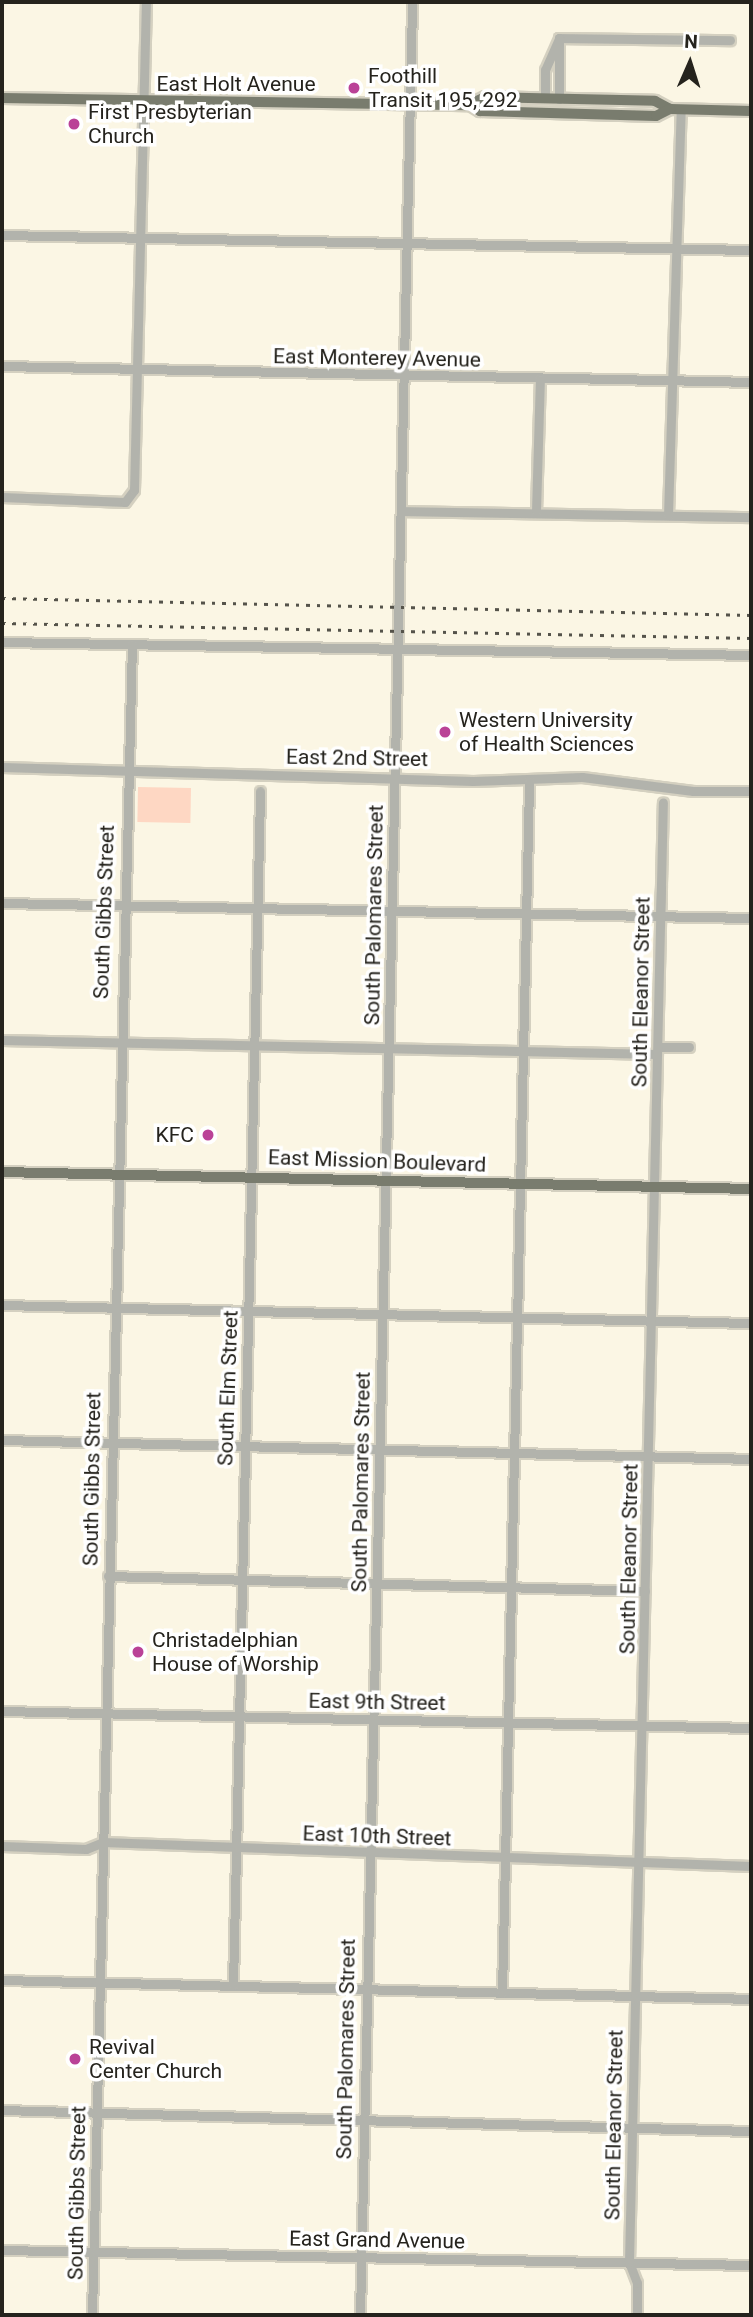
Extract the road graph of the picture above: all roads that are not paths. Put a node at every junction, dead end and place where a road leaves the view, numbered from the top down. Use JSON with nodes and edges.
{"nodes":[{"id":1,"x":146,"y":2,"type":"edge"},
{"id":2,"x":412,"y":2,"type":"edge"},
{"id":3,"x":559,"y":38,"type":"junction"},
{"id":4,"x":730,"y":40,"type":"dead end"},
{"id":5,"x":2,"y":97,"type":"edge"},
{"id":6,"x":545,"y":98,"type":"junction"},
{"id":7,"x":559,"y":99,"type":"junction"},
{"id":8,"x":144,"y":103,"type":"junction"},
{"id":9,"x":411,"y":104,"type":"junction"},
{"id":10,"x":470,"y":105,"type":"junction"},
{"id":11,"x":676,"y":109,"type":"junction"},
{"id":12,"x":751,"y":111,"type":"edge"},
{"id":13,"x":2,"y":235,"type":"edge"},
{"id":14,"x":139,"y":239,"type":"junction"},
{"id":15,"x":409,"y":243,"type":"junction"},
{"id":16,"x":677,"y":248,"type":"junction"},
{"id":17,"x":751,"y":250,"type":"edge"},
{"id":18,"x":2,"y":366,"type":"edge"},
{"id":19,"x":136,"y":370,"type":"junction"},
{"id":20,"x":403,"y":376,"type":"junction"},
{"id":21,"x":540,"y":379,"type":"junction"},
{"id":22,"x":673,"y":379,"type":"junction"},
{"id":23,"x":751,"y":382,"type":"edge"},
{"id":24,"x":2,"y":497,"type":"edge"},
{"id":25,"x":401,"y":510,"type":"junction"},
{"id":26,"x":536,"y":511,"type":"junction"},
{"id":27,"x":668,"y":515,"type":"junction"},
{"id":28,"x":751,"y":517,"type":"edge"},
{"id":29,"x":2,"y":642,"type":"edge"},
{"id":30,"x":132,"y":644,"type":"junction"},
{"id":31,"x":398,"y":650,"type":"junction"},
{"id":32,"x":751,"y":655,"type":"edge"},
{"id":33,"x":2,"y":767,"type":"edge"},
{"id":34,"x":125,"y":770,"type":"junction"},
{"id":35,"x":394,"y":776,"type":"junction"},
{"id":36,"x":529,"y":781,"type":"junction"},
{"id":37,"x":260,"y":791,"type":"dead end"},
{"id":38,"x":751,"y":791,"type":"edge"},
{"id":39,"x":663,"y":802,"type":"dead end"},
{"id":40,"x":2,"y":903,"type":"edge"},
{"id":41,"x":122,"y":906,"type":"junction"},
{"id":42,"x":258,"y":910,"type":"junction"},
{"id":43,"x":391,"y":914,"type":"junction"},
{"id":44,"x":525,"y":914,"type":"junction"},
{"id":45,"x":660,"y":916,"type":"junction"},
{"id":46,"x":751,"y":918,"type":"edge"},
{"id":47,"x":2,"y":1040,"type":"edge"},
{"id":48,"x":118,"y":1040,"type":"junction"},
{"id":49,"x":254,"y":1043,"type":"junction"},
{"id":50,"x":389,"y":1046,"type":"junction"},
{"id":51,"x":689,"y":1047,"type":"dead end"},
{"id":52,"x":657,"y":1050,"type":"junction"},
{"id":53,"x":522,"y":1051,"type":"junction"},
{"id":54,"x":2,"y":1172,"type":"edge"},
{"id":55,"x":114,"y":1175,"type":"junction"},
{"id":56,"x":250,"y":1177,"type":"junction"},
{"id":57,"x":383,"y":1179,"type":"junction"},
{"id":58,"x":521,"y":1184,"type":"junction"},
{"id":59,"x":653,"y":1187,"type":"junction"},
{"id":60,"x":751,"y":1189,"type":"edge"},
{"id":61,"x":2,"y":1305,"type":"edge"},
{"id":62,"x":112,"y":1310,"type":"junction"},
{"id":63,"x":248,"y":1312,"type":"junction"},
{"id":64,"x":380,"y":1315,"type":"junction"},
{"id":65,"x":517,"y":1317,"type":"junction"},
{"id":66,"x":651,"y":1320,"type":"junction"},
{"id":67,"x":751,"y":1323,"type":"edge"},
{"id":68,"x":2,"y":1440,"type":"edge"},
{"id":69,"x":109,"y":1443,"type":"junction"},
{"id":70,"x":243,"y":1447,"type":"junction"},
{"id":71,"x":379,"y":1448,"type":"junction"},
{"id":72,"x":514,"y":1452,"type":"junction"},
{"id":73,"x":649,"y":1456,"type":"junction"},
{"id":74,"x":751,"y":1458,"type":"edge"},
{"id":75,"x":108,"y":1576,"type":"junction"},
{"id":76,"x":240,"y":1580,"type":"junction"},
{"id":77,"x":377,"y":1586,"type":"junction"},
{"id":78,"x":510,"y":1588,"type":"junction"},
{"id":79,"x":645,"y":1591,"type":"junction"},
{"id":80,"x":2,"y":1711,"type":"edge"},
{"id":81,"x":103,"y":1712,"type":"junction"},
{"id":82,"x":239,"y":1715,"type":"junction"},
{"id":83,"x":374,"y":1721,"type":"junction"},
{"id":84,"x":509,"y":1721,"type":"junction"},
{"id":85,"x":644,"y":1726,"type":"junction"},
{"id":86,"x":751,"y":1728,"type":"edge"},
{"id":87,"x":103,"y":1842,"type":"junction"},
{"id":88,"x":2,"y":1846,"type":"edge"},
{"id":89,"x":236,"y":1849,"type":"junction"},
{"id":90,"x":370,"y":1851,"type":"junction"},
{"id":91,"x":506,"y":1860,"type":"junction"},
{"id":92,"x":640,"y":1862,"type":"junction"},
{"id":93,"x":751,"y":1866,"type":"edge"},
{"id":94,"x":2,"y":1980,"type":"edge"},
{"id":95,"x":100,"y":1983,"type":"junction"},
{"id":96,"x":233,"y":1985,"type":"junction"},
{"id":97,"x":364,"y":1986,"type":"junction"},
{"id":98,"x":502,"y":1993,"type":"junction"},
{"id":99,"x":634,"y":1996,"type":"junction"},
{"id":100,"x":751,"y":1999,"type":"edge"},
{"id":101,"x":2,"y":2110,"type":"edge"},
{"id":102,"x":96,"y":2112,"type":"junction"},
{"id":103,"x":361,"y":2123,"type":"junction"},
{"id":104,"x":632,"y":2128,"type":"junction"},
{"id":105,"x":751,"y":2131,"type":"edge"},
{"id":106,"x":2,"y":2250,"type":"edge"},
{"id":107,"x":93,"y":2253,"type":"junction"},
{"id":108,"x":360,"y":2257,"type":"junction"},
{"id":109,"x":629,"y":2262,"type":"junction"},
{"id":110,"x":751,"y":2265,"type":"edge"},
{"id":111,"x":92,"y":2315,"type":"edge"},
{"id":112,"x":360,"y":2315,"type":"edge"},
{"id":113,"x":637,"y":2315,"type":"edge"}],
"edges":[{"from":1,"to":8,"type":"street"},
{"from":2,"to":9,"type":"street","name":"South Palomares Street"},
{"from":3,"to":4,"type":"street"},
{"from":3,"to":6,"type":"street"},
{"from":3,"to":7,"type":"street"},
{"from":5,"to":8,"type":"main road","name":"East Holt Avenue"},
{"from":6,"to":7,"type":"main road","name":"East Holt Avenue"},
{"from":6,"to":10,"type":"main road","name":"East Holt Avenue"},
{"from":7,"to":11,"type":"main road","name":"East Holt Avenue"},
{"from":8,"to":9,"type":"main road","name":"East Holt Avenue"},
{"from":8,"to":14,"type":"street"},
{"from":9,"to":10,"type":"main road","name":"East Holt Avenue"},
{"from":9,"to":15,"type":"street","name":"South Palomares Street"},
{"from":10,"to":11,"type":"main road","name":"East Holt Avenue"},
{"from":11,"to":12,"type":"main road","name":"East Holt Avenue"},
{"from":11,"to":16,"type":"street"},
{"from":13,"to":14,"type":"street"},
{"from":14,"to":15,"type":"street"},
{"from":14,"to":19,"type":"street"},
{"from":15,"to":16,"type":"street"},
{"from":15,"to":20,"type":"street","name":"South Palomares Street"},
{"from":16,"to":17,"type":"street"},
{"from":16,"to":22,"type":"street"},
{"from":18,"to":19,"type":"street","name":"East Monterey Avenue"},
{"from":19,"to":20,"type":"street","name":"East Monterey Avenue"},
{"from":19,"to":24,"type":"street"},
{"from":20,"to":21,"type":"street","name":"East Monterey Avenue"},
{"from":20,"to":25,"type":"street","name":"South Palomares Street"},
{"from":21,"to":22,"type":"street","name":"East Monterey Avenue"},
{"from":21,"to":26,"type":"street"},
{"from":22,"to":23,"type":"street","name":"East Monterey Avenue"},
{"from":22,"to":27,"type":"street"},
{"from":25,"to":26,"type":"street"},
{"from":25,"to":31,"type":"street","name":"South Palomares Street"},
{"from":26,"to":27,"type":"street"},
{"from":27,"to":28,"type":"street"},
{"from":29,"to":30,"type":"street"},
{"from":30,"to":31,"type":"street"},
{"from":30,"to":34,"type":"street","name":"South Gibbs Street"},
{"from":31,"to":32,"type":"street"},
{"from":31,"to":35,"type":"street","name":"South Palomares Street"},
{"from":33,"to":34,"type":"street","name":"East 2nd Street"},
{"from":34,"to":35,"type":"street","name":"East 2nd Street"},
{"from":34,"to":41,"type":"street","name":"South Gibbs Street"},
{"from":35,"to":36,"type":"street","name":"East 2nd Street"},
{"from":35,"to":43,"type":"street","name":"South Palomares Street"},
{"from":36,"to":38,"type":"street","name":"East 2nd Street"},
{"from":36,"to":44,"type":"street"},
{"from":37,"to":42,"type":"street","name":"South Elm Street"},
{"from":39,"to":45,"type":"street","name":"South Eleanor Street"},
{"from":40,"to":41,"type":"street"},
{"from":41,"to":42,"type":"street"},
{"from":41,"to":48,"type":"street","name":"South Gibbs Street"},
{"from":42,"to":43,"type":"street"},
{"from":42,"to":49,"type":"street","name":"South Elm Street"},
{"from":43,"to":44,"type":"street"},
{"from":43,"to":50,"type":"street","name":"South Palomares Street"},
{"from":44,"to":45,"type":"street"},
{"from":44,"to":53,"type":"street"},
{"from":45,"to":46,"type":"street"},
{"from":45,"to":52,"type":"street","name":"South Eleanor Street"},
{"from":47,"to":48,"type":"street"},
{"from":48,"to":49,"type":"street"},
{"from":48,"to":55,"type":"street","name":"South Gibbs Street"},
{"from":49,"to":50,"type":"street"},
{"from":49,"to":56,"type":"street","name":"South Elm Street"},
{"from":50,"to":53,"type":"street"},
{"from":50,"to":57,"type":"street","name":"South Palomares Street"},
{"from":51,"to":52,"type":"street"},
{"from":52,"to":53,"type":"street"},
{"from":52,"to":59,"type":"street","name":"South Eleanor Street"},
{"from":53,"to":58,"type":"street"},
{"from":54,"to":55,"type":"main road","name":"East Mission Boulevard"},
{"from":55,"to":56,"type":"main road","name":"East Mission Boulevard"},
{"from":55,"to":62,"type":"street","name":"South Gibbs Street"},
{"from":56,"to":57,"type":"main road","name":"East Mission Boulevard"},
{"from":56,"to":63,"type":"street","name":"South Elm Street"},
{"from":57,"to":58,"type":"main road","name":"East Mission Boulevard"},
{"from":57,"to":64,"type":"street","name":"South Palomares Street"},
{"from":58,"to":59,"type":"main road","name":"East Mission Boulevard"},
{"from":58,"to":65,"type":"street"},
{"from":59,"to":60,"type":"main road","name":"East Mission Boulevard"},
{"from":59,"to":66,"type":"street","name":"South Eleanor Street"},
{"from":61,"to":62,"type":"street"},
{"from":62,"to":63,"type":"street"},
{"from":62,"to":69,"type":"street","name":"South Gibbs Street"},
{"from":63,"to":64,"type":"street"},
{"from":63,"to":70,"type":"street","name":"South Elm Street"},
{"from":64,"to":65,"type":"street"},
{"from":64,"to":71,"type":"street","name":"South Palomares Street"},
{"from":65,"to":66,"type":"street"},
{"from":65,"to":72,"type":"street"},
{"from":66,"to":67,"type":"street"},
{"from":66,"to":73,"type":"street","name":"South Eleanor Street"},
{"from":68,"to":69,"type":"street"},
{"from":69,"to":70,"type":"street"},
{"from":69,"to":75,"type":"street","name":"South Gibbs Street"},
{"from":70,"to":71,"type":"street"},
{"from":70,"to":76,"type":"street","name":"South Elm Street"},
{"from":71,"to":72,"type":"street"},
{"from":71,"to":77,"type":"street","name":"South Palomares Street"},
{"from":72,"to":73,"type":"street"},
{"from":72,"to":78,"type":"street"},
{"from":73,"to":74,"type":"street"},
{"from":73,"to":79,"type":"street","name":"South Eleanor Street"},
{"from":75,"to":76,"type":"street"},
{"from":75,"to":81,"type":"street","name":"South Gibbs Street"},
{"from":76,"to":77,"type":"street"},
{"from":76,"to":82,"type":"street","name":"South Elm Street"},
{"from":77,"to":78,"type":"street"},
{"from":77,"to":83,"type":"street","name":"South Palomares Street"},
{"from":78,"to":79,"type":"street"},
{"from":78,"to":84,"type":"street"},
{"from":79,"to":85,"type":"street","name":"South Eleanor Street"},
{"from":80,"to":81,"type":"street","name":"East 9th Street"},
{"from":81,"to":82,"type":"street","name":"East 9th Street"},
{"from":81,"to":87,"type":"street","name":"South Gibbs Street"},
{"from":82,"to":83,"type":"street","name":"East 9th Street"},
{"from":82,"to":89,"type":"street","name":"South Elm Street"},
{"from":83,"to":84,"type":"street","name":"East 9th Street"},
{"from":83,"to":90,"type":"street","name":"South Palomares Street"},
{"from":84,"to":85,"type":"street","name":"East 9th Street"},
{"from":84,"to":91,"type":"street"},
{"from":85,"to":86,"type":"street","name":"East 9th Street"},
{"from":85,"to":92,"type":"street","name":"South Eleanor Street"},
{"from":87,"to":88,"type":"street","name":"East 10th Street"},
{"from":87,"to":89,"type":"street","name":"East 10th Street"},
{"from":87,"to":95,"type":"street","name":"South Gibbs Street"},
{"from":89,"to":90,"type":"street","name":"East 10th Street"},
{"from":89,"to":96,"type":"street","name":"South Elm Street"},
{"from":90,"to":91,"type":"street","name":"East 10th Street"},
{"from":90,"to":97,"type":"street","name":"South Palomares Street"},
{"from":91,"to":92,"type":"street","name":"East 10th Street"},
{"from":91,"to":98,"type":"street"},
{"from":92,"to":93,"type":"street","name":"East 10th Street"},
{"from":92,"to":99,"type":"street","name":"South Eleanor Street"},
{"from":94,"to":95,"type":"street"},
{"from":95,"to":96,"type":"street"},
{"from":95,"to":102,"type":"street","name":"South Gibbs Street"},
{"from":96,"to":97,"type":"street"},
{"from":97,"to":98,"type":"street"},
{"from":97,"to":103,"type":"street","name":"South Palomares Street"},
{"from":98,"to":99,"type":"street"},
{"from":99,"to":100,"type":"street"},
{"from":99,"to":104,"type":"street","name":"South Eleanor Street"},
{"from":101,"to":102,"type":"street"},
{"from":102,"to":103,"type":"street"},
{"from":102,"to":107,"type":"street","name":"South Gibbs Street"},
{"from":103,"to":104,"type":"street"},
{"from":103,"to":108,"type":"street","name":"South Palomares Street"},
{"from":104,"to":105,"type":"street"},
{"from":104,"to":109,"type":"street","name":"South Eleanor Street"},
{"from":106,"to":107,"type":"street","name":"East Grand Avenue"},
{"from":107,"to":108,"type":"street","name":"East Grand Avenue"},
{"from":107,"to":111,"type":"street","name":"South Gibbs Street"},
{"from":108,"to":109,"type":"street","name":"East Grand Avenue"},
{"from":108,"to":112,"type":"street","name":"South Palomares Street"},
{"from":109,"to":110,"type":"street","name":"East Grand Avenue"},
{"from":109,"to":113,"type":"street","name":"South Eleanor Street"}]}
